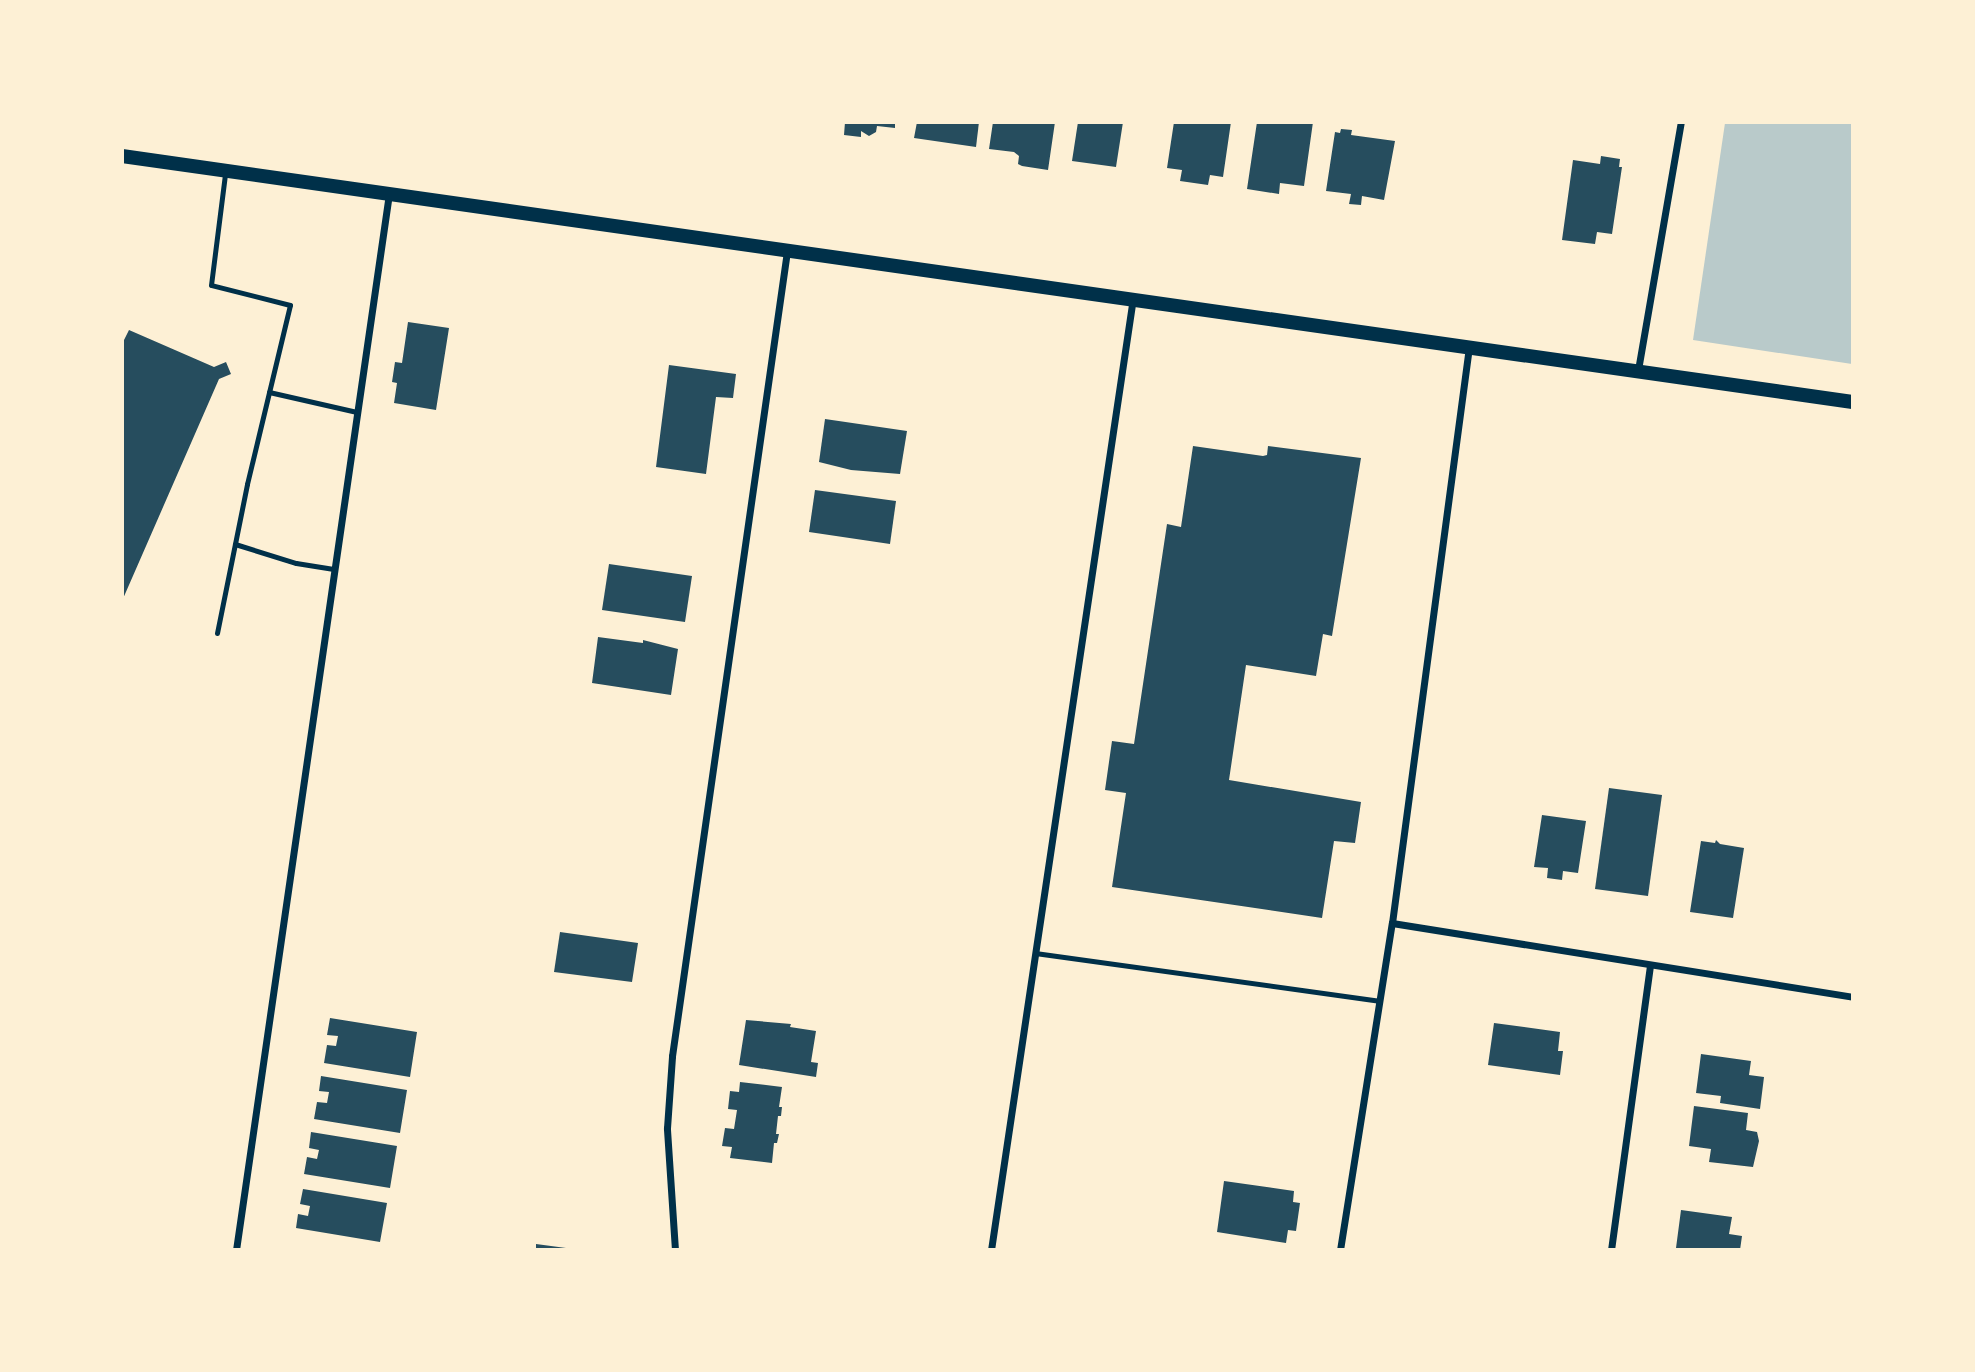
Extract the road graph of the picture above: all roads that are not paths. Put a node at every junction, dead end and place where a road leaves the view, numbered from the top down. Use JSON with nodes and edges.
{"nodes":[{"id":1,"x":1681,"y":122,"type":"edge"},
{"id":2,"x":122,"y":156,"type":"edge"},
{"id":3,"x":226,"y":170,"type":"junction"},
{"id":4,"x":389,"y":192,"type":"junction"},
{"id":5,"x":788,"y":248,"type":"junction"},
{"id":6,"x":1133,"y":297,"type":"junction"},
{"id":7,"x":1469,"y":347,"type":"junction"},
{"id":8,"x":1638,"y":370,"type":"junction"},
{"id":9,"x":269,"y":392,"type":"junction"},
{"id":10,"x":1853,"y":402,"type":"edge"},
{"id":11,"x":357,"y":412,"type":"junction"},
{"id":12,"x":235,"y":544,"type":"junction"},
{"id":13,"x":334,"y":569,"type":"junction"},
{"id":14,"x":217,"y":632,"type":"dead end"},
{"id":15,"x":1392,"y":923,"type":"junction"},
{"id":16,"x":1035,"y":953,"type":"junction"},
{"id":17,"x":1650,"y":966,"type":"junction"},
{"id":18,"x":1853,"y":997,"type":"edge"},
{"id":19,"x":1379,"y":1001,"type":"junction"},
{"id":20,"x":236,"y":1250,"type":"edge"},
{"id":21,"x":675,"y":1250,"type":"edge"},
{"id":22,"x":991,"y":1250,"type":"edge"},
{"id":23,"x":1340,"y":1250,"type":"edge"},
{"id":24,"x":1611,"y":1250,"type":"edge"}],
"edges":[{"from":1,"to":8,"type":"street"},
{"from":2,"to":3,"type":"main road"},
{"from":3,"to":4,"type":"main road"},
{"from":3,"to":9,"type":"lane"},
{"from":4,"to":5,"type":"main road"},
{"from":4,"to":11,"type":"street"},
{"from":5,"to":6,"type":"main road"},
{"from":5,"to":21,"type":"street"},
{"from":6,"to":7,"type":"main road"},
{"from":6,"to":16,"type":"street"},
{"from":7,"to":8,"type":"main road"},
{"from":7,"to":15,"type":"street"},
{"from":8,"to":10,"type":"main road"},
{"from":9,"to":11,"type":"lane"},
{"from":9,"to":12,"type":"lane"},
{"from":11,"to":13,"type":"street"},
{"from":12,"to":13,"type":"lane"},
{"from":12,"to":14,"type":"lane"},
{"from":13,"to":20,"type":"street"},
{"from":15,"to":17,"type":"street"},
{"from":15,"to":19,"type":"street"},
{"from":16,"to":19,"type":"lane"},
{"from":16,"to":22,"type":"street"},
{"from":17,"to":18,"type":"street"},
{"from":17,"to":24,"type":"street"},
{"from":19,"to":23,"type":"street"}]}
